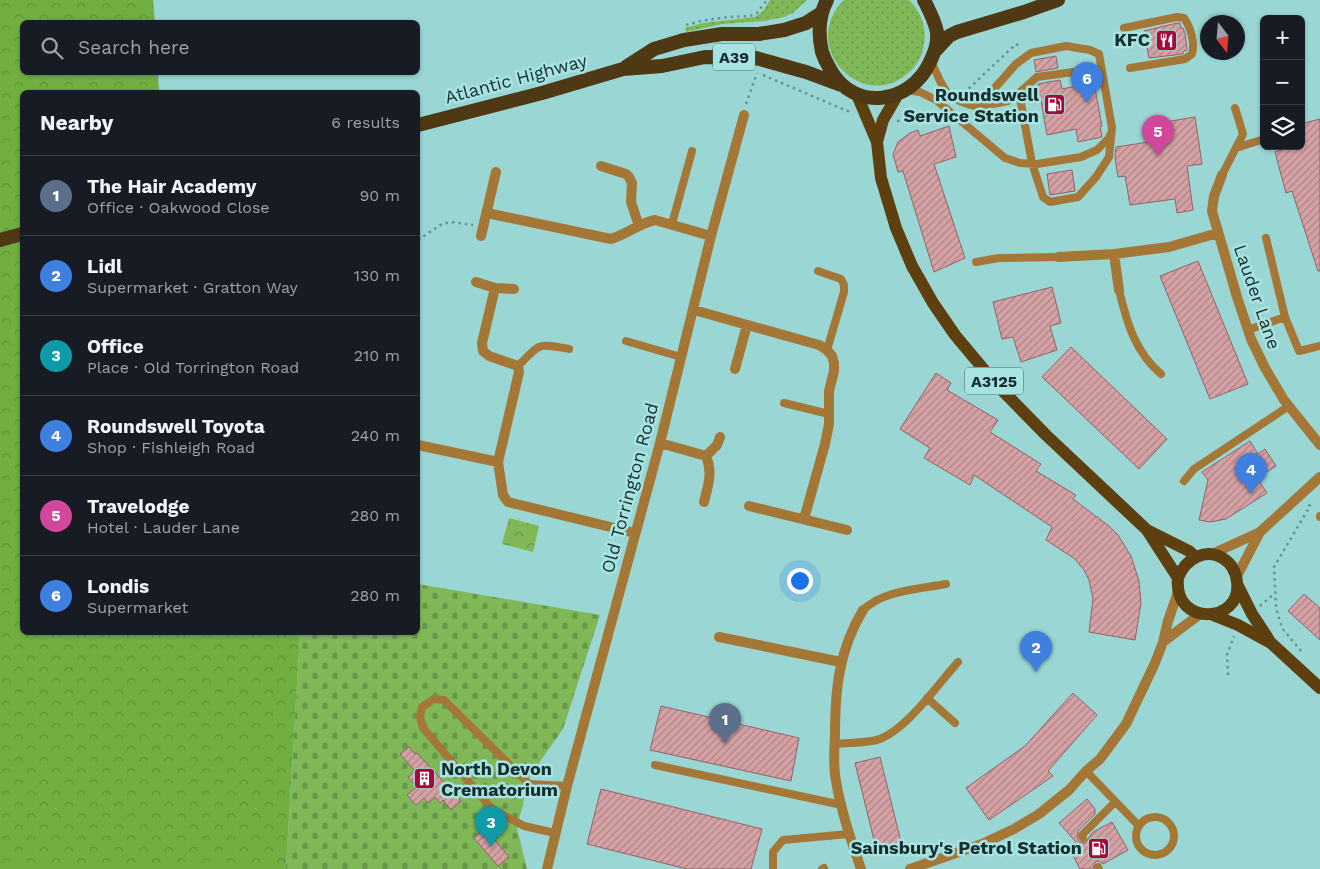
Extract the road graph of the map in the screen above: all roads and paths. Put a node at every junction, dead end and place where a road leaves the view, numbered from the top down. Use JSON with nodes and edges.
{"nodes":[{"id":1,"x":767,"y":0,"type":"edge"},
{"id":2,"x":827,"y":0,"type":"edge"},
{"id":3,"x":924,"y":0,"type":"edge"},
{"id":4,"x":1058,"y":0,"type":"edge"},
{"id":5,"x":820,"y":14,"type":"junction"},
{"id":6,"x":1124,"y":28,"type":"dead end"},
{"id":7,"x":684,"y":40,"type":"junction"},
{"id":8,"x":933,"y":56,"type":"junction"},
{"id":9,"x":1130,"y":68,"type":"dead end"},
{"id":10,"x":623,"y":69,"type":"junction"},
{"id":11,"x":1102,"y":72,"type":"junction"},
{"id":12,"x":757,"y":73,"type":"dead end"},
{"id":13,"x":771,"y":78,"type":"dead end"},
{"id":14,"x":842,"y":86,"type":"junction"},
{"id":15,"x":902,"y":92,"type":"junction"},
{"id":16,"x":1019,"y":93,"type":"junction"},
{"id":17,"x":857,"y":95,"type":"junction"},
{"id":18,"x":978,"y":106,"type":"junction"},
{"id":19,"x":1235,"y":108,"type":"dead end"},
{"id":20,"x":846,"y":112,"type":"dead end"},
{"id":21,"x":744,"y":115,"type":"joint"},
{"id":22,"x":420,"y":124,"type":"edge"},
{"id":23,"x":1112,"y":128,"type":"junction"},
{"id":24,"x":1260,"y":140,"type":"edge"},
{"id":25,"x":877,"y":142,"type":"junction"},
{"id":26,"x":1236,"y":148,"type":"junction"},
{"id":27,"x":692,"y":151,"type":"dead end"},
{"id":28,"x":1032,"y":163,"type":"junction"},
{"id":29,"x":601,"y":166,"type":"dead end"},
{"id":30,"x":496,"y":172,"type":"dead end"},
{"id":31,"x":1222,"y":175,"type":"joint"},
{"id":32,"x":487,"y":212,"type":"junction"},
{"id":33,"x":672,"y":224,"type":"junction"},
{"id":34,"x":639,"y":226,"type":"junction"},
{"id":35,"x":482,"y":231,"type":"joint"},
{"id":36,"x":1218,"y":233,"type":"junction"},
{"id":37,"x":20,"y":235,"type":"edge"},
{"id":38,"x":711,"y":236,"type":"junction"},
{"id":39,"x":1266,"y":238,"type":"dead end"},
{"id":40,"x":420,"y":239,"type":"edge"},
{"id":41,"x":0,"y":240,"type":"edge"},
{"id":42,"x":1114,"y":254,"type":"junction"},
{"id":43,"x":1058,"y":257,"type":"joint"},
{"id":44,"x":976,"y":262,"type":"dead end"},
{"id":45,"x":818,"y":271,"type":"dead end"},
{"id":46,"x":476,"y":282,"type":"dead end"},
{"id":47,"x":495,"y":288,"type":"junction"},
{"id":48,"x":514,"y":289,"type":"dead end"},
{"id":49,"x":1119,"y":290,"type":"joint"},
{"id":50,"x":694,"y":310,"type":"junction"},
{"id":51,"x":1285,"y":317,"type":"junction"},
{"id":52,"x":747,"y":324,"type":"junction"},
{"id":53,"x":1248,"y":330,"type":"junction"},
{"id":54,"x":626,"y":341,"type":"dead end"},
{"id":55,"x":1320,"y":346,"type":"edge"},
{"id":56,"x":569,"y":348,"type":"dead end"},
{"id":57,"x":827,"y":350,"type":"junction"},
{"id":58,"x":680,"y":357,"type":"junction"},
{"id":59,"x":518,"y":369,"type":"junction"},
{"id":60,"x":735,"y":369,"type":"dead end"},
{"id":61,"x":1161,"y":374,"type":"dead end"},
{"id":62,"x":784,"y":403,"type":"dead end"},
{"id":63,"x":1289,"y":406,"type":"junction"},
{"id":64,"x":829,"y":414,"type":"junction"},
{"id":65,"x":720,"y":437,"type":"dead end"},
{"id":66,"x":660,"y":443,"type":"junction"},
{"id":67,"x":1320,"y":445,"type":"edge"},
{"id":68,"x":420,"y":446,"type":"edge"},
{"id":69,"x":706,"y":456,"type":"junction"},
{"id":70,"x":498,"y":462,"type":"junction"},
{"id":71,"x":1320,"y":477,"type":"edge"},
{"id":72,"x":1184,"y":481,"type":"dead end"},
{"id":73,"x":704,"y":502,"type":"dead end"},
{"id":74,"x":749,"y":506,"type":"dead end"},
{"id":75,"x":1310,"y":506,"type":"dead end"},
{"id":76,"x":804,"y":519,"type":"junction"},
{"id":77,"x":847,"y":530,"type":"dead end"},
{"id":78,"x":1147,"y":530,"type":"junction"},
{"id":79,"x":635,"y":532,"type":"junction"},
{"id":80,"x":1260,"y":532,"type":"junction"},
{"id":81,"x":1210,"y":555,"type":"junction"},
{"id":82,"x":1196,"y":557,"type":"junction"},
{"id":83,"x":1178,"y":578,"type":"junction"},
{"id":84,"x":1237,"y":581,"type":"junction"},
{"id":85,"x":946,"y":584,"type":"dead end"},
{"id":86,"x":1178,"y":592,"type":"junction"},
{"id":87,"x":863,"y":610,"type":"joint"},
{"id":88,"x":1207,"y":614,"type":"junction"},
{"id":89,"x":719,"y":637,"type":"dead end"},
{"id":90,"x":1164,"y":642,"type":"junction"},
{"id":91,"x":1271,"y":643,"type":"junction"},
{"id":92,"x":1302,"y":653,"type":"dead end"},
{"id":93,"x":841,"y":662,"type":"junction"},
{"id":94,"x":958,"y":662,"type":"dead end"},
{"id":95,"x":1320,"y":688,"type":"edge"},
{"id":96,"x":927,"y":698,"type":"junction"},
{"id":97,"x":955,"y":724,"type":"dead end"},
{"id":98,"x":834,"y":744,"type":"junction"},
{"id":99,"x":655,"y":765,"type":"dead end"},
{"id":100,"x":1086,"y":771,"type":"junction"},
{"id":101,"x":567,"y":786,"type":"junction"},
{"id":102,"x":1115,"y":802,"type":"junction"},
{"id":103,"x":842,"y":805,"type":"junction"},
{"id":104,"x":1139,"y":826,"type":"junction"},
{"id":105,"x":555,"y":833,"type":"junction"},
{"id":106,"x":849,"y":834,"type":"junction"},
{"id":107,"x":1083,"y":838,"type":"dead end"},
{"id":108,"x":547,"y":869,"type":"edge"},
{"id":109,"x":773,"y":869,"type":"edge"},
{"id":110,"x":861,"y":869,"type":"edge"},
{"id":111,"x":910,"y":869,"type":"edge"}],
"edges":[{"from":1,"to":7,"type":"path"},
{"from":2,"to":5,"type":"highway"},
{"from":3,"to":8,"type":"highway"},
{"from":4,"to":8,"type":"highway"},
{"from":5,"to":7,"type":"highway","name":"Atlantic Highway","number":"A39"},
{"from":5,"to":14,"type":"highway"},
{"from":6,"to":9,"type":"lane"},
{"from":7,"to":10,"type":"highway","name":"Atlantic Highway","number":"A39"},
{"from":8,"to":15,"type":"highway"},
{"from":8,"to":18,"type":"lane"},
{"from":10,"to":14,"type":"highway","name":"Atlantic Highway","number":"A39"},
{"from":10,"to":22,"type":"highway","name":"Atlantic Highway","number":"A39"},
{"from":11,"to":16,"type":"lane"},
{"from":11,"to":18,"type":"lane"},
{"from":11,"to":23,"type":"lane"},
{"from":12,"to":21,"type":"path"},
{"from":13,"to":20,"type":"path"},
{"from":14,"to":17,"type":"highway"},
{"from":15,"to":17,"type":"highway"},
{"from":15,"to":25,"type":"main road","number":"A3125"},
{"from":15,"to":28,"type":"lane"},
{"from":16,"to":18,"type":"lane"},
{"from":16,"to":28,"type":"lane"},
{"from":17,"to":25,"type":"main road","number":"A3125"},
{"from":19,"to":26,"type":"lane"},
{"from":21,"to":38,"type":"street","name":"Old Torrington Road"},
{"from":23,"to":28,"type":"lane"},
{"from":23,"to":28,"type":"lane"},
{"from":24,"to":26,"type":"lane"},
{"from":25,"to":78,"type":"main road","number":"A3125"},
{"from":26,"to":31,"type":"lane"},
{"from":27,"to":33,"type":"lane"},
{"from":29,"to":34,"type":"street"},
{"from":30,"to":32,"type":"street"},
{"from":31,"to":36,"type":"street","name":"Lauder Lane"},
{"from":32,"to":34,"type":"street"},
{"from":32,"to":35,"type":"street"},
{"from":33,"to":34,"type":"street"},
{"from":33,"to":38,"type":"street"},
{"from":35,"to":40,"type":"path"},
{"from":36,"to":42,"type":"street"},
{"from":36,"to":53,"type":"street","name":"Lauder Lane"},
{"from":37,"to":41,"type":"highway"},
{"from":38,"to":50,"type":"street","name":"Old Torrington Road"},
{"from":39,"to":51,"type":"lane"},
{"from":42,"to":43,"type":"street"},
{"from":42,"to":49,"type":"street"},
{"from":43,"to":44,"type":"lane"},
{"from":45,"to":57,"type":"lane"},
{"from":46,"to":47,"type":"street"},
{"from":47,"to":48,"type":"street"},
{"from":47,"to":59,"type":"street"},
{"from":49,"to":61,"type":"lane"},
{"from":50,"to":52,"type":"street"},
{"from":50,"to":58,"type":"street","name":"Old Torrington Road"},
{"from":51,"to":53,"type":"lane"},
{"from":51,"to":55,"type":"lane"},
{"from":52,"to":57,"type":"street"},
{"from":52,"to":60,"type":"street"},
{"from":53,"to":63,"type":"street","name":"Lauder Lane"},
{"from":54,"to":58,"type":"lane"},
{"from":56,"to":59,"type":"lane"},
{"from":57,"to":64,"type":"street"},
{"from":58,"to":66,"type":"street","name":"Old Torrington Road"},
{"from":59,"to":70,"type":"street"},
{"from":62,"to":64,"type":"lane"},
{"from":63,"to":67,"type":"street","name":"Lauder Lane"},
{"from":63,"to":72,"type":"lane"},
{"from":64,"to":76,"type":"street"},
{"from":65,"to":69,"type":"street"},
{"from":66,"to":69,"type":"street"},
{"from":66,"to":79,"type":"street","name":"Old Torrington Road"},
{"from":68,"to":70,"type":"street"},
{"from":69,"to":73,"type":"street"},
{"from":70,"to":79,"type":"street"},
{"from":71,"to":80,"type":"street"},
{"from":74,"to":76,"type":"street"},
{"from":75,"to":92,"type":"path"},
{"from":76,"to":77,"type":"street"},
{"from":78,"to":82,"type":"main road","number":"A3125"},
{"from":78,"to":83,"type":"main road","number":"A3125"},
{"from":79,"to":101,"type":"street","name":"Old Torrington Road"},
{"from":80,"to":81,"type":"street"},
{"from":80,"to":84,"type":"street"},
{"from":81,"to":82,"type":"main road"},
{"from":81,"to":84,"type":"main road"},
{"from":82,"to":83,"type":"main road"},
{"from":83,"to":86,"type":"main road"},
{"from":84,"to":88,"type":"main road"},
{"from":84,"to":91,"type":"main road"},
{"from":85,"to":87,"type":"lane"},
{"from":86,"to":88,"type":"main road"},
{"from":86,"to":90,"type":"street"},
{"from":87,"to":93,"type":"street"},
{"from":88,"to":90,"type":"street"},
{"from":88,"to":91,"type":"main road"},
{"from":89,"to":93,"type":"street"},
{"from":90,"to":100,"type":"street"},
{"from":91,"to":95,"type":"main road"},
{"from":93,"to":98,"type":"street"},
{"from":94,"to":96,"type":"lane"},
{"from":96,"to":97,"type":"lane"},
{"from":96,"to":98,"type":"lane"},
{"from":98,"to":103,"type":"street"},
{"from":99,"to":103,"type":"lane"},
{"from":100,"to":102,"type":"lane"},
{"from":100,"to":111,"type":"street"},
{"from":101,"to":105,"type":"street","name":"Old Torrington Road"},
{"from":101,"to":105,"type":"lane"},
{"from":102,"to":104,"type":"lane"},
{"from":102,"to":107,"type":"lane"},
{"from":103,"to":106,"type":"street"},
{"from":104,"to":104,"type":"lane"},
{"from":105,"to":108,"type":"street","name":"Old Torrington Road"},
{"from":106,"to":109,"type":"lane"},
{"from":106,"to":110,"type":"street"}]}
